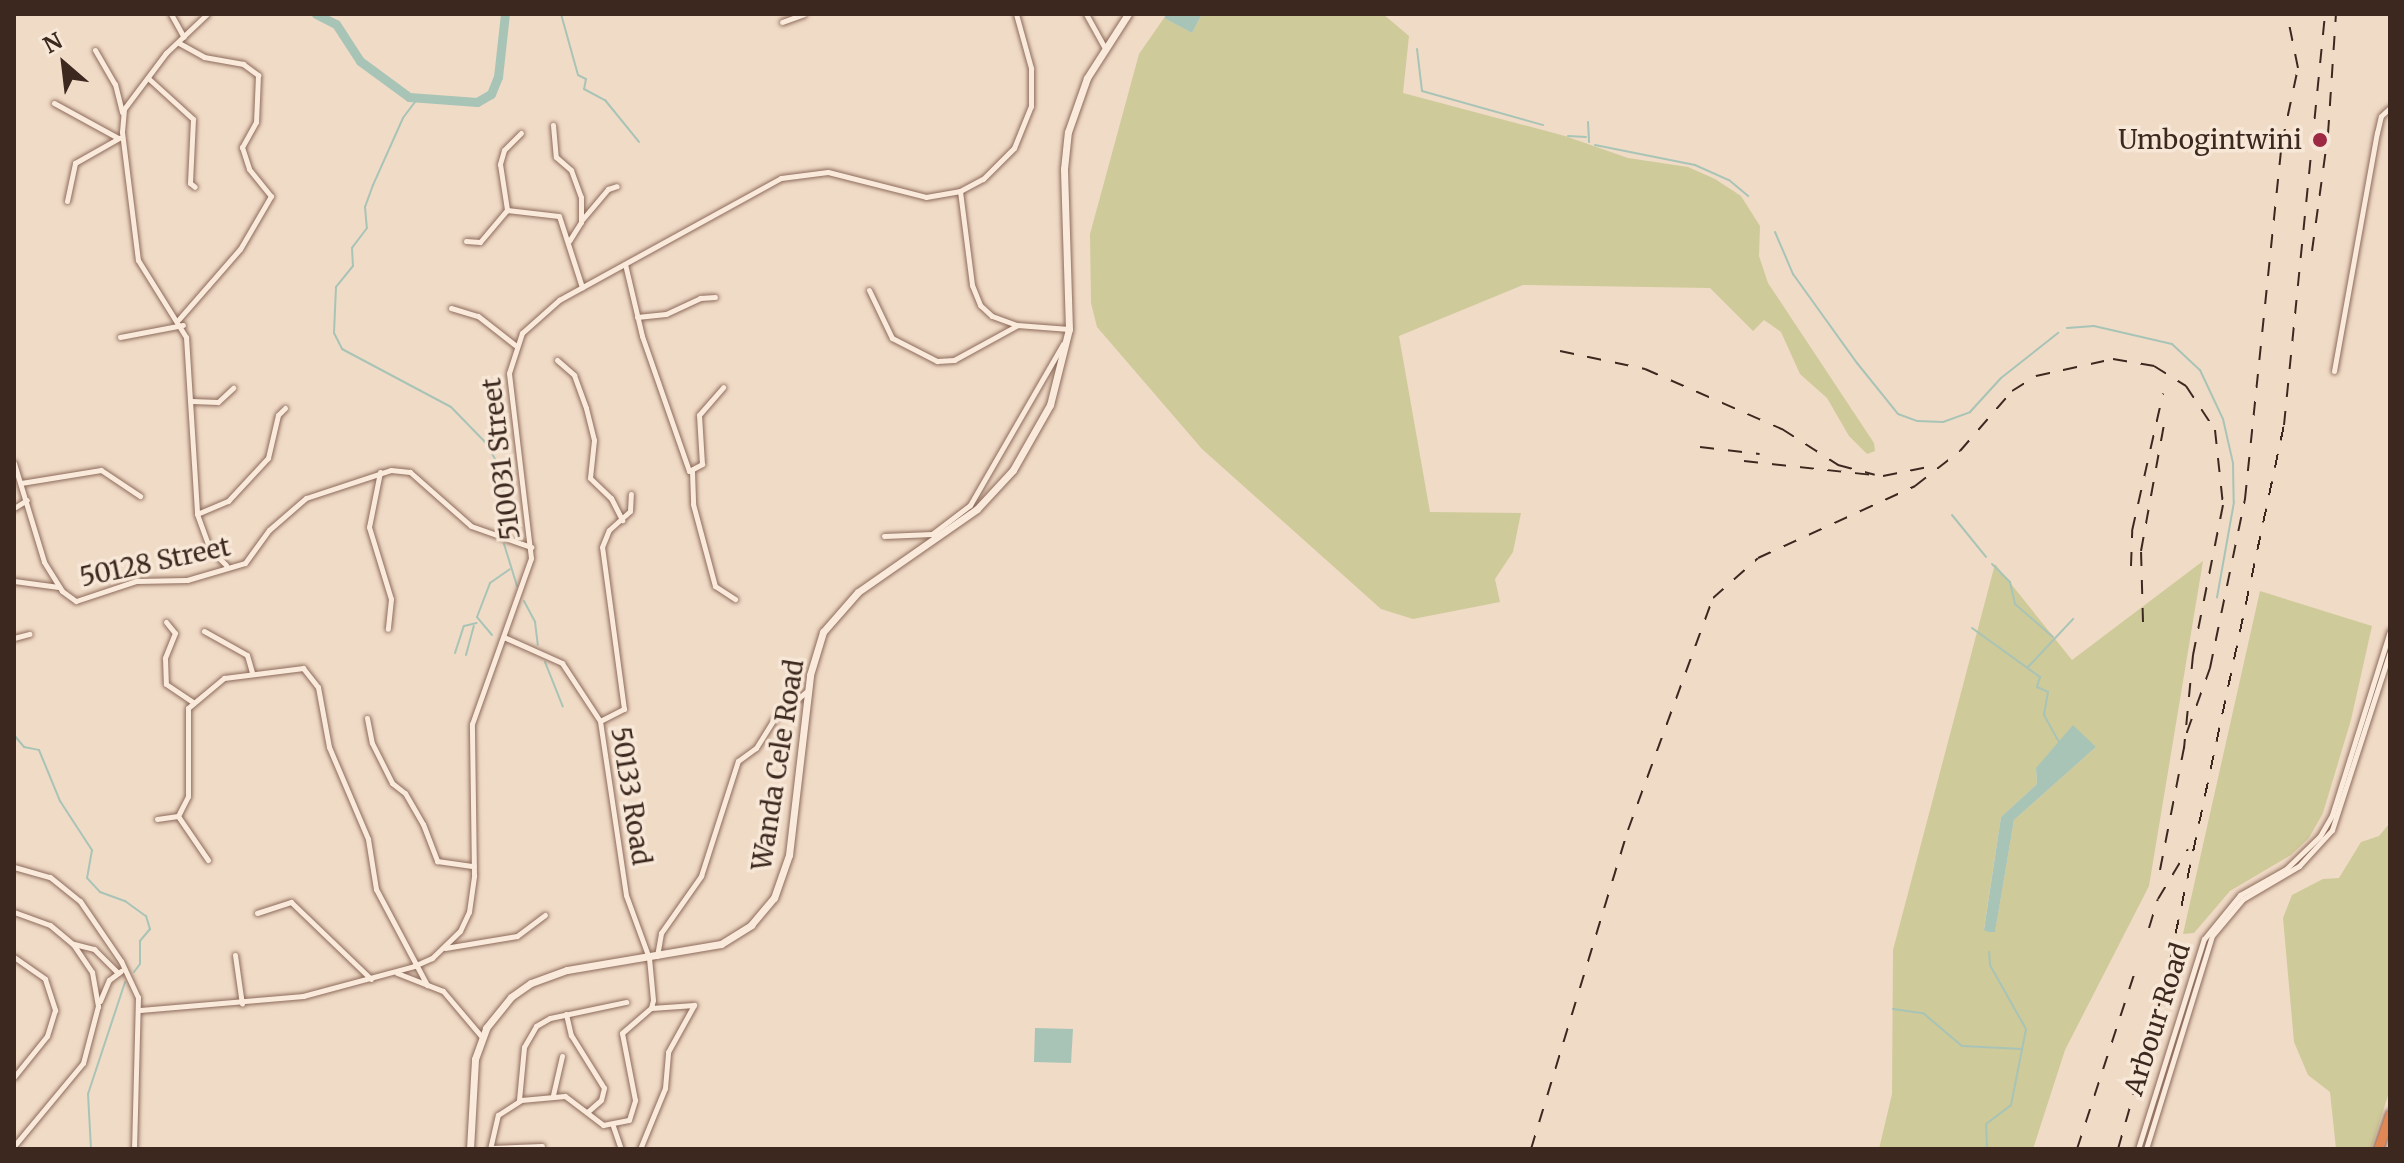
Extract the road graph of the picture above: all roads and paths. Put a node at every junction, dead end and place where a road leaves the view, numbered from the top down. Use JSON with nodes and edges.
{"nodes":[{"id":1,"x":171,"y":14,"type":"edge"},
{"id":2,"x":207,"y":14,"type":"edge"},
{"id":3,"x":804,"y":14,"type":"edge"},
{"id":4,"x":1016,"y":14,"type":"edge"},
{"id":5,"x":1086,"y":14,"type":"edge"},
{"id":6,"x":1128,"y":14,"type":"edge"},
{"id":7,"x":782,"y":22,"type":"dead end"},
{"id":8,"x":184,"y":38,"type":"junction"},
{"id":9,"x":178,"y":43,"type":"junction"},
{"id":10,"x":1105,"y":48,"type":"junction"},
{"id":11,"x":95,"y":50,"type":"dead end"},
{"id":12,"x":148,"y":78,"type":"junction"},
{"id":13,"x":54,"y":103,"type":"dead end"},
{"id":14,"x":2390,"y":108,"type":"edge"},
{"id":15,"x":122,"y":113,"type":"junction"},
{"id":16,"x":553,"y":125,"type":"dead end"},
{"id":17,"x":521,"y":133,"type":"dead end"},
{"id":18,"x":121,"y":139,"type":"junction"},
{"id":19,"x":617,"y":186,"type":"dead end"},
{"id":20,"x":195,"y":187,"type":"dead end"},
{"id":21,"x":960,"y":191,"type":"junction"},
{"id":22,"x":67,"y":201,"type":"dead end"},
{"id":23,"x":507,"y":210,"type":"junction"},
{"id":24,"x":581,"y":222,"type":"junction"},
{"id":25,"x":466,"y":241,"type":"dead end"},
{"id":26,"x":568,"y":241,"type":"junction"},
{"id":27,"x":625,"y":264,"type":"junction"},
{"id":28,"x":582,"y":287,"type":"junction"},
{"id":29,"x":869,"y":290,"type":"dead end"},
{"id":30,"x":715,"y":297,"type":"dead end"},
{"id":31,"x":451,"y":308,"type":"dead end"},
{"id":32,"x":637,"y":317,"type":"junction"},
{"id":33,"x":181,"y":322,"type":"junction"},
{"id":34,"x":1017,"y":325,"type":"junction"},
{"id":35,"x":1067,"y":329,"type":"junction"},
{"id":36,"x":120,"y":337,"type":"dead end"},
{"id":37,"x":515,"y":345,"type":"junction"},
{"id":38,"x":557,"y":360,"type":"dead end"},
{"id":39,"x":2334,"y":371,"type":"dead end"},
{"id":40,"x":723,"y":387,"type":"dead end"},
{"id":41,"x":233,"y":388,"type":"dead end"},
{"id":42,"x":192,"y":401,"type":"junction"},
{"id":43,"x":285,"y":408,"type":"dead end"},
{"id":44,"x":14,"y":463,"type":"edge"},
{"id":45,"x":692,"y":471,"type":"junction"},
{"id":46,"x":380,"y":472,"type":"junction"},
{"id":47,"x":21,"y":483,"type":"junction"},
{"id":48,"x":631,"y":494,"type":"dead end"},
{"id":49,"x":140,"y":496,"type":"dead end"},
{"id":50,"x":27,"y":500,"type":"junction"},
{"id":51,"x":14,"y":508,"type":"edge"},
{"id":52,"x":197,"y":514,"type":"junction"},
{"id":53,"x":622,"y":520,"type":"junction"},
{"id":54,"x":884,"y":536,"type":"dead end"},
{"id":55,"x":531,"y":547,"type":"junction"},
{"id":56,"x":227,"y":565,"type":"junction"},
{"id":57,"x":14,"y":581,"type":"edge"},
{"id":58,"x":59,"y":587,"type":"junction"},
{"id":59,"x":735,"y":599,"type":"dead end"},
{"id":60,"x":166,"y":622,"type":"dead end"},
{"id":61,"x":388,"y":629,"type":"dead end"},
{"id":62,"x":204,"y":631,"type":"dead end"},
{"id":63,"x":2390,"y":631,"type":"edge"},
{"id":64,"x":29,"y":634,"type":"dead end"},
{"id":65,"x":504,"y":637,"type":"junction"},
{"id":66,"x":14,"y":638,"type":"edge"},
{"id":67,"x":2390,"y":652,"type":"edge"},
{"id":68,"x":252,"y":673,"type":"junction"},
{"id":69,"x":807,"y":691,"type":"junction"},
{"id":70,"x":193,"y":702,"type":"junction"},
{"id":71,"x":367,"y":718,"type":"dead end"},
{"id":72,"x":600,"y":721,"type":"junction"},
{"id":73,"x":178,"y":816,"type":"junction"},
{"id":74,"x":157,"y":819,"type":"dead end"},
{"id":75,"x":208,"y":860,"type":"dead end"},
{"id":76,"x":474,"y":866,"type":"junction"},
{"id":77,"x":14,"y":867,"type":"edge"},
{"id":78,"x":14,"y":912,"type":"edge"},
{"id":79,"x":257,"y":913,"type":"dead end"},
{"id":80,"x":545,"y":915,"type":"dead end"},
{"id":81,"x":73,"y":944,"type":"junction"},
{"id":82,"x":444,"y":948,"type":"junction"},
{"id":83,"x":235,"y":955,"type":"dead end"},
{"id":84,"x":14,"y":957,"type":"edge"},
{"id":85,"x":653,"y":958,"type":"junction"},
{"id":86,"x":414,"y":966,"type":"junction"},
{"id":87,"x":122,"y":971,"type":"junction"},
{"id":88,"x":396,"y":972,"type":"junction"},
{"id":89,"x":371,"y":979,"type":"junction"},
{"id":90,"x":427,"y":985,"type":"junction"},
{"id":91,"x":626,"y":1002,"type":"dead end"},
{"id":92,"x":242,"y":1004,"type":"junction"},
{"id":93,"x":98,"y":1006,"type":"junction"},
{"id":94,"x":651,"y":1008,"type":"junction"},
{"id":95,"x":140,"y":1010,"type":"junction"},
{"id":96,"x":566,"y":1014,"type":"junction"},
{"id":97,"x":482,"y":1037,"type":"junction"},
{"id":98,"x":562,"y":1056,"type":"dead end"},
{"id":99,"x":14,"y":1077,"type":"edge"},
{"id":100,"x":553,"y":1095,"type":"junction"},
{"id":101,"x":519,"y":1100,"type":"junction"},
{"id":102,"x":587,"y":1112,"type":"junction"},
{"id":103,"x":2390,"y":1114,"type":"edge"},
{"id":104,"x":613,"y":1126,"type":"junction"},
{"id":105,"x":17,"y":1137,"type":"edge"},
{"id":106,"x":14,"y":1146,"type":"edge"},
{"id":107,"x":542,"y":1146,"type":"dead end"},
{"id":108,"x":490,"y":1148,"type":"edge"},
{"id":109,"x":528,"y":1148,"type":"edge"},
{"id":110,"x":134,"y":1149,"type":"edge"},
{"id":111,"x":470,"y":1149,"type":"edge"},
{"id":112,"x":621,"y":1149,"type":"edge"},
{"id":113,"x":640,"y":1149,"type":"edge"},
{"id":114,"x":2138,"y":1149,"type":"edge"},
{"id":115,"x":2146,"y":1149,"type":"edge"},
{"id":116,"x":2378,"y":1149,"type":"edge"}],
"edges":[{"from":1,"to":8,"type":"street"},
{"from":2,"to":8,"type":"street"},
{"from":3,"to":7,"type":"street"},
{"from":4,"to":21,"type":"street","name":"510031 Street"},
{"from":5,"to":10,"type":"street"},
{"from":6,"to":10,"type":"street","name":"Wanda Cele Road"},
{"from":8,"to":9,"type":"street"},
{"from":9,"to":12,"type":"street"},
{"from":9,"to":33,"type":"street"},
{"from":10,"to":35,"type":"street","name":"Wanda Cele Road"},
{"from":11,"to":15,"type":"street"},
{"from":12,"to":15,"type":"street"},
{"from":12,"to":20,"type":"street"},
{"from":13,"to":18,"type":"street"},
{"from":14,"to":39,"type":"street"},
{"from":15,"to":18,"type":"street"},
{"from":16,"to":24,"type":"street"},
{"from":17,"to":23,"type":"street"},
{"from":18,"to":22,"type":"street"},
{"from":18,"to":33,"type":"street"},
{"from":19,"to":24,"type":"street"},
{"from":21,"to":27,"type":"street","name":"510031 Street"},
{"from":21,"to":34,"type":"street"},
{"from":23,"to":25,"type":"street"},
{"from":23,"to":26,"type":"street"},
{"from":24,"to":26,"type":"street"},
{"from":26,"to":28,"type":"street"},
{"from":27,"to":28,"type":"street","name":"510031 Street"},
{"from":27,"to":32,"type":"street"},
{"from":28,"to":37,"type":"street","name":"510031 Street"},
{"from":29,"to":34,"type":"street"},
{"from":30,"to":32,"type":"street"},
{"from":31,"to":37,"type":"street"},
{"from":32,"to":45,"type":"street"},
{"from":33,"to":36,"type":"street"},
{"from":33,"to":42,"type":"street"},
{"from":34,"to":35,"type":"street"},
{"from":35,"to":54,"type":"street"},
{"from":35,"to":69,"type":"street","name":"Wanda Cele Road"},
{"from":37,"to":55,"type":"street","name":"510031 Street"},
{"from":38,"to":53,"type":"street"},
{"from":40,"to":45,"type":"street"},
{"from":41,"to":42,"type":"street"},
{"from":42,"to":52,"type":"street"},
{"from":43,"to":52,"type":"street"},
{"from":44,"to":47,"type":"street","name":"50128 Street"},
{"from":45,"to":59,"type":"street"},
{"from":46,"to":55,"type":"street","name":"50128 Street"},
{"from":46,"to":56,"type":"street","name":"50128 Street"},
{"from":46,"to":61,"type":"street"},
{"from":47,"to":49,"type":"street"},
{"from":47,"to":50,"type":"street","name":"50128 Street"},
{"from":48,"to":53,"type":"street"},
{"from":50,"to":51,"type":"street"},
{"from":50,"to":58,"type":"street","name":"50128 Street"},
{"from":52,"to":56,"type":"street"},
{"from":53,"to":72,"type":"street"},
{"from":55,"to":65,"type":"street","name":"510031 Street"},
{"from":56,"to":58,"type":"street","name":"50128 Street"},
{"from":57,"to":58,"type":"street"},
{"from":60,"to":70,"type":"street"},
{"from":62,"to":68,"type":"street"},
{"from":63,"to":114,"type":"street","name":"Arbour Road"},
{"from":64,"to":66,"type":"street"},
{"from":65,"to":72,"type":"street","name":"50133 Road"},
{"from":65,"to":76,"type":"street","name":"510031 Street"},
{"from":67,"to":115,"type":"street","name":"Arbour Road"},
{"from":68,"to":70,"type":"street"},
{"from":68,"to":86,"type":"street"},
{"from":69,"to":85,"type":"street"},
{"from":69,"to":85,"type":"street","name":"Wanda Cele Road"},
{"from":70,"to":73,"type":"street"},
{"from":71,"to":76,"type":"street"},
{"from":72,"to":85,"type":"street","name":"50133 Road"},
{"from":73,"to":74,"type":"street"},
{"from":73,"to":75,"type":"street"},
{"from":76,"to":82,"type":"street","name":"510031 Street"},
{"from":77,"to":87,"type":"street"},
{"from":78,"to":81,"type":"street"},
{"from":79,"to":89,"type":"street"},
{"from":80,"to":82,"type":"street"},
{"from":81,"to":87,"type":"street"},
{"from":81,"to":93,"type":"street"},
{"from":82,"to":86,"type":"street","name":"510031 Street"},
{"from":83,"to":92,"type":"street"},
{"from":84,"to":99,"type":"street"},
{"from":85,"to":94,"type":"street"},
{"from":85,"to":97,"type":"street","name":"Wanda Cele Road"},
{"from":86,"to":88,"type":"street","name":"510031 Street"},
{"from":86,"to":90,"type":"street"},
{"from":87,"to":93,"type":"street"},
{"from":87,"to":95,"type":"street"},
{"from":88,"to":89,"type":"street","name":"510031 Street"},
{"from":88,"to":90,"type":"street"},
{"from":89,"to":92,"type":"street","name":"510031 Street"},
{"from":90,"to":97,"type":"street"},
{"from":91,"to":96,"type":"street"},
{"from":92,"to":95,"type":"street","name":"510031 Street"},
{"from":93,"to":105,"type":"street"},
{"from":94,"to":104,"type":"street"},
{"from":94,"to":113,"type":"street"},
{"from":95,"to":110,"type":"street"},
{"from":96,"to":101,"type":"street"},
{"from":96,"to":102,"type":"street"},
{"from":97,"to":111,"type":"street","name":"Wanda Cele Road"},
{"from":98,"to":100,"type":"street"},
{"from":100,"to":101,"type":"street"},
{"from":100,"to":102,"type":"street"},
{"from":101,"to":108,"type":"street"},
{"from":102,"to":104,"type":"street"},
{"from":103,"to":116,"type":"highway"},
{"from":104,"to":112,"type":"street"},
{"from":105,"to":106,"type":"street"},
{"from":107,"to":109,"type":"street"},
{"from":108,"to":109,"type":"street"}]}
